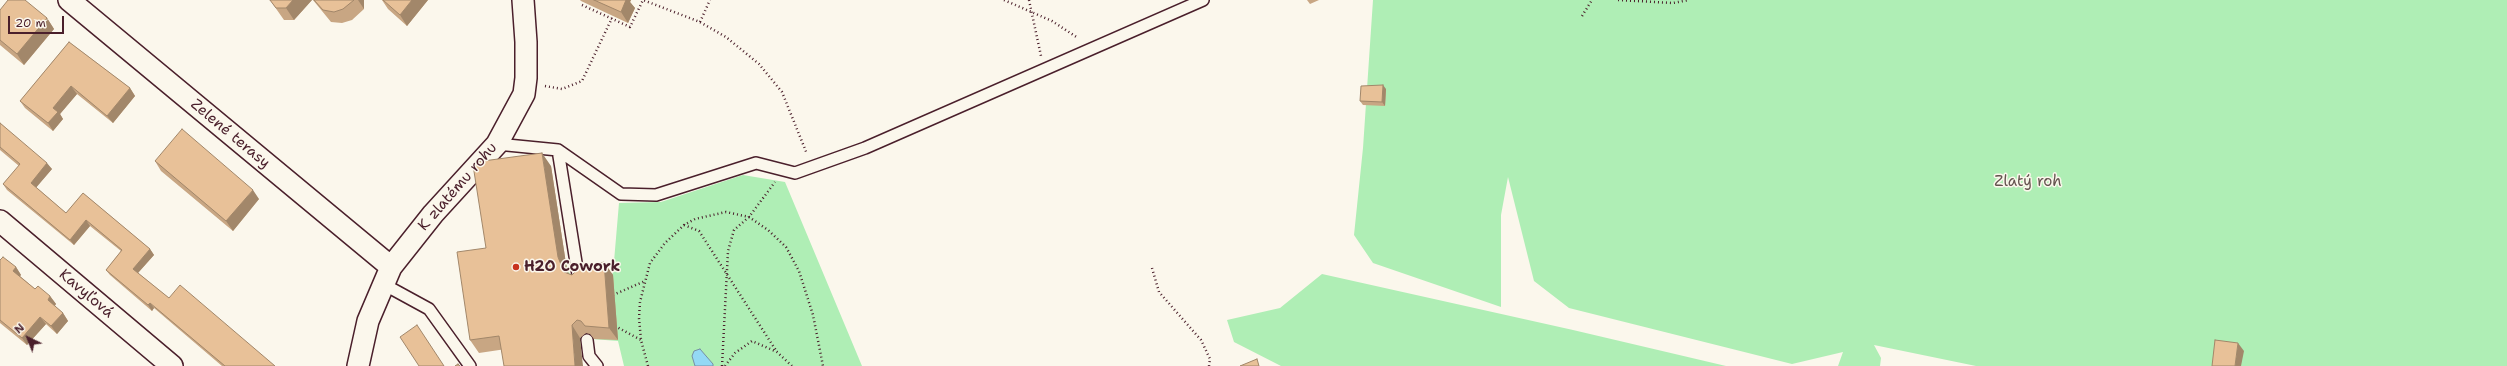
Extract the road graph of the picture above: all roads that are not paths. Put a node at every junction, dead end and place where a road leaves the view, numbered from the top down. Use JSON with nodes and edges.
{"nodes":[{"id":1,"x":69,"y":0,"type":"edge"},
{"id":2,"x":523,"y":0,"type":"edge"},
{"id":3,"x":1203,"y":0,"type":"edge"},
{"id":4,"x":497,"y":144,"type":"junction"},
{"id":5,"x":558,"y":150,"type":"junction"},
{"id":6,"x":0,"y":221,"type":"edge"},
{"id":7,"x":388,"y":276,"type":"junction"},
{"id":8,"x":579,"y":281,"type":"edge"},
{"id":9,"x":588,"y":340,"type":"edge"},
{"id":10,"x":172,"y":366,"type":"edge"},
{"id":11,"x":358,"y":366,"type":"edge"},
{"id":12,"x":470,"y":366,"type":"edge"},
{"id":13,"x":598,"y":366,"type":"edge"}],
"edges":[{"from":1,"to":7,"type":"street","name":"Zelené terasy"},
{"from":2,"to":4,"type":"street","name":"K zlatému rohu"},
{"from":3,"to":5,"type":"lane"},
{"from":4,"to":5,"type":"lane"},
{"from":4,"to":7,"type":"street","name":"K zlatému rohu"},
{"from":5,"to":8,"type":"lane"},
{"from":6,"to":10,"type":"street","name":"Kavyľová"},
{"from":7,"to":11,"type":"street","name":"K zlatému rohu"},
{"from":7,"to":12,"type":"lane"},
{"from":9,"to":13,"type":"lane"}]}
